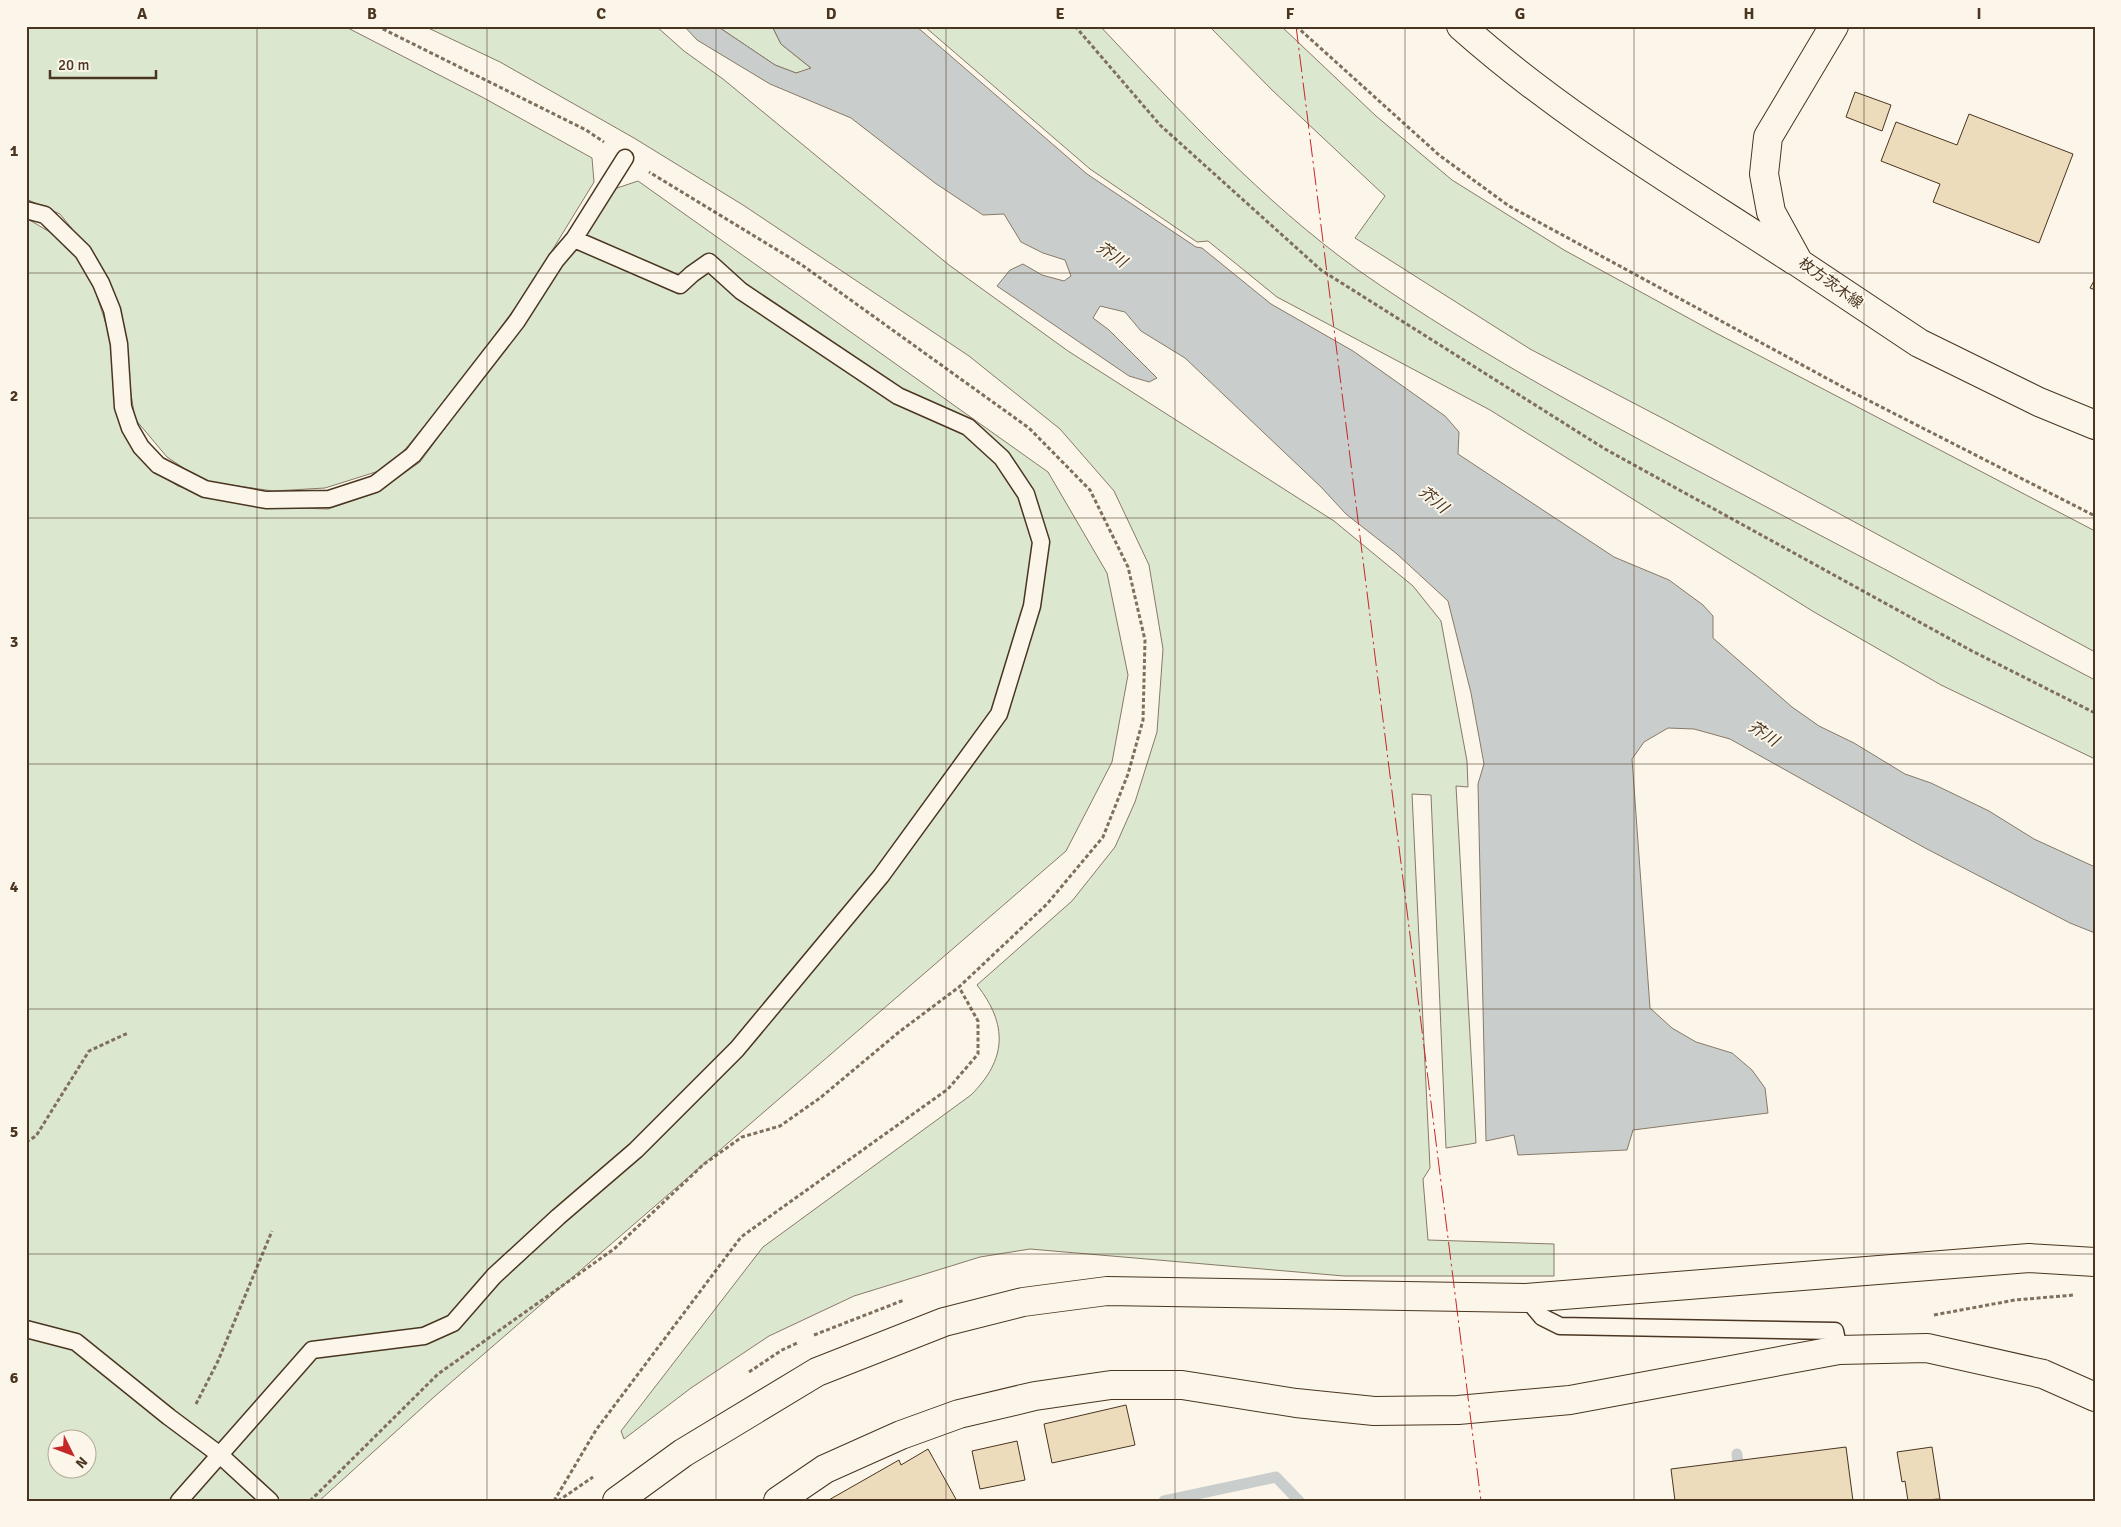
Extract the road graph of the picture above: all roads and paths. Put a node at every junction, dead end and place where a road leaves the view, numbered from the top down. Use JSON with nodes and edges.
{"nodes":[{"id":1,"x":378,"y":26,"type":"edge"},
{"id":2,"x":1075,"y":26,"type":"edge"},
{"id":3,"x":1296,"y":26,"type":"edge"},
{"id":4,"x":1461,"y":26,"type":"edge"},
{"id":5,"x":1834,"y":26,"type":"edge"},
{"id":6,"x":626,"y":158,"type":"junction"},
{"id":7,"x":26,"y":210,"type":"edge"},
{"id":8,"x":574,"y":239,"type":"junction"},
{"id":9,"x":1799,"y":263,"type":"junction"},
{"id":10,"x":2095,"y":425,"type":"edge"},
{"id":11,"x":2095,"y":516,"type":"edge"},
{"id":12,"x":2095,"y":713,"type":"edge"},
{"id":13,"x":959,"y":987,"type":"junction"},
{"id":14,"x":128,"y":1033,"type":"dead end"},
{"id":15,"x":26,"y":1142,"type":"edge"},
{"id":16,"x":272,"y":1231,"type":"dead end"},
{"id":17,"x":2095,"y":1262,"type":"edge"},
{"id":18,"x":2075,"y":1295,"type":"dead end"},
{"id":19,"x":1526,"y":1298,"type":"junction"},
{"id":20,"x":1928,"y":1316,"type":"dead end"},
{"id":21,"x":26,"y":1329,"type":"edge"},
{"id":22,"x":1839,"y":1350,"type":"junction"},
{"id":23,"x":2095,"y":1397,"type":"edge"},
{"id":24,"x":169,"y":1417,"type":"junction"},
{"id":25,"x":220,"y":1455,"type":"junction"},
{"id":26,"x":179,"y":1501,"type":"edge"},
{"id":27,"x":270,"y":1501,"type":"edge"},
{"id":28,"x":310,"y":1501,"type":"edge"},
{"id":29,"x":554,"y":1501,"type":"edge"},
{"id":30,"x":617,"y":1501,"type":"edge"},
{"id":31,"x":778,"y":1501,"type":"edge"}],
"edges":[{"from":1,"to":6,"type":"path"},
{"from":2,"to":12,"type":"path"},
{"from":3,"to":11,"type":"path"},
{"from":4,"to":9,"type":"street"},
{"from":5,"to":9,"type":"street","name":"枚方茨木線"},
{"from":6,"to":8,"type":"lane"},
{"from":6,"to":13,"type":"path"},
{"from":7,"to":8,"type":"lane"},
{"from":8,"to":25,"type":"lane"},
{"from":9,"to":10,"type":"street","name":"枚方茨木線"},
{"from":13,"to":28,"type":"path"},
{"from":13,"to":29,"type":"path"},
{"from":14,"to":15,"type":"path"},
{"from":16,"to":24,"type":"path"},
{"from":17,"to":19,"type":"street"},
{"from":18,"to":20,"type":"path"},
{"from":19,"to":22,"type":"lane"},
{"from":19,"to":30,"type":"street"},
{"from":21,"to":24,"type":"lane"},
{"from":22,"to":23,"type":"street"},
{"from":22,"to":31,"type":"street"},
{"from":24,"to":25,"type":"lane"},
{"from":25,"to":26,"type":"lane"},
{"from":25,"to":27,"type":"lane"}]}
